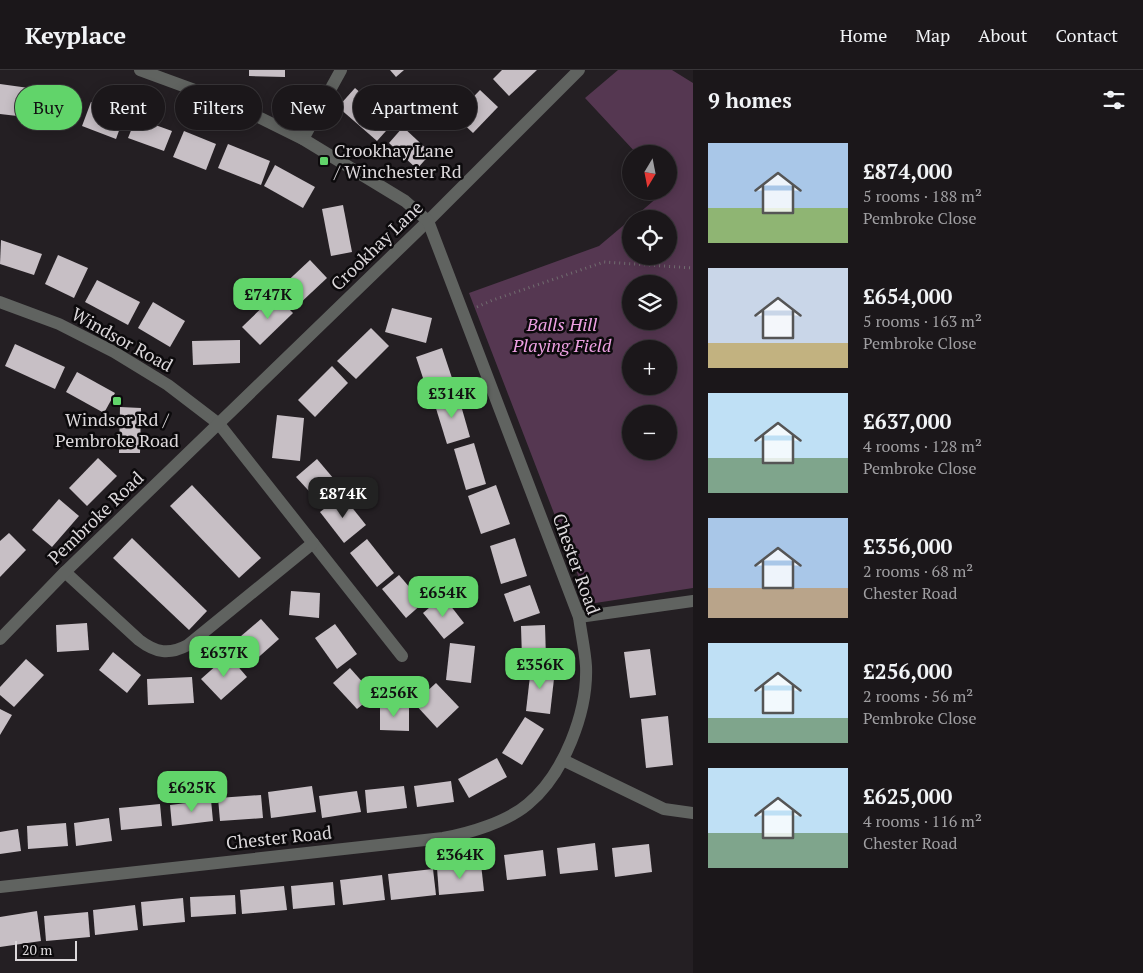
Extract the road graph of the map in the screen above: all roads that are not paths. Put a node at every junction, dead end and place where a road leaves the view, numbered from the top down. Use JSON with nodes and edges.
{"nodes":[{"id":1,"x":140,"y":70,"type":"edge"},
{"id":2,"x":341,"y":70,"type":"edge"},
{"id":3,"x":579,"y":70,"type":"edge"},
{"id":4,"x":303,"y":139,"type":"junction"},
{"id":5,"x":428,"y":221,"type":"junction"},
{"id":6,"x":0,"y":302,"type":"edge"},
{"id":7,"x":218,"y":424,"type":"junction"},
{"id":8,"x":313,"y":543,"type":"junction"},
{"id":9,"x":65,"y":572,"type":"junction"},
{"id":10,"x":693,"y":601,"type":"edge"},
{"id":11,"x":578,"y":617,"type":"junction"},
{"id":12,"x":0,"y":639,"type":"edge"},
{"id":13,"x":402,"y":656,"type":"dead end"},
{"id":14,"x":562,"y":760,"type":"junction"},
{"id":15,"x":693,"y":813,"type":"edge"},
{"id":16,"x":0,"y":887,"type":"edge"}],
"edges":[{"from":1,"to":4,"type":"street"},
{"from":2,"to":4,"type":"street"},
{"from":3,"to":5,"type":"street","name":"Crookhay Lane"},
{"from":4,"to":5,"type":"street"},
{"from":5,"to":7,"type":"street","name":"Crookhay Lane"},
{"from":5,"to":11,"type":"street","name":"Chester Road"},
{"from":6,"to":7,"type":"street","name":"Windsor Road"},
{"from":7,"to":8,"type":"street","name":"Windsor Road"},
{"from":7,"to":9,"type":"street","name":"Pembroke Road"},
{"from":8,"to":9,"type":"street"},
{"from":8,"to":13,"type":"street","name":"Windsor Road"},
{"from":9,"to":12,"type":"street","name":"Pembroke Road"},
{"from":10,"to":11,"type":"street"},
{"from":11,"to":14,"type":"street","name":"Chester Road"},
{"from":14,"to":15,"type":"street"},
{"from":14,"to":16,"type":"street","name":"Chester Road"}]}
